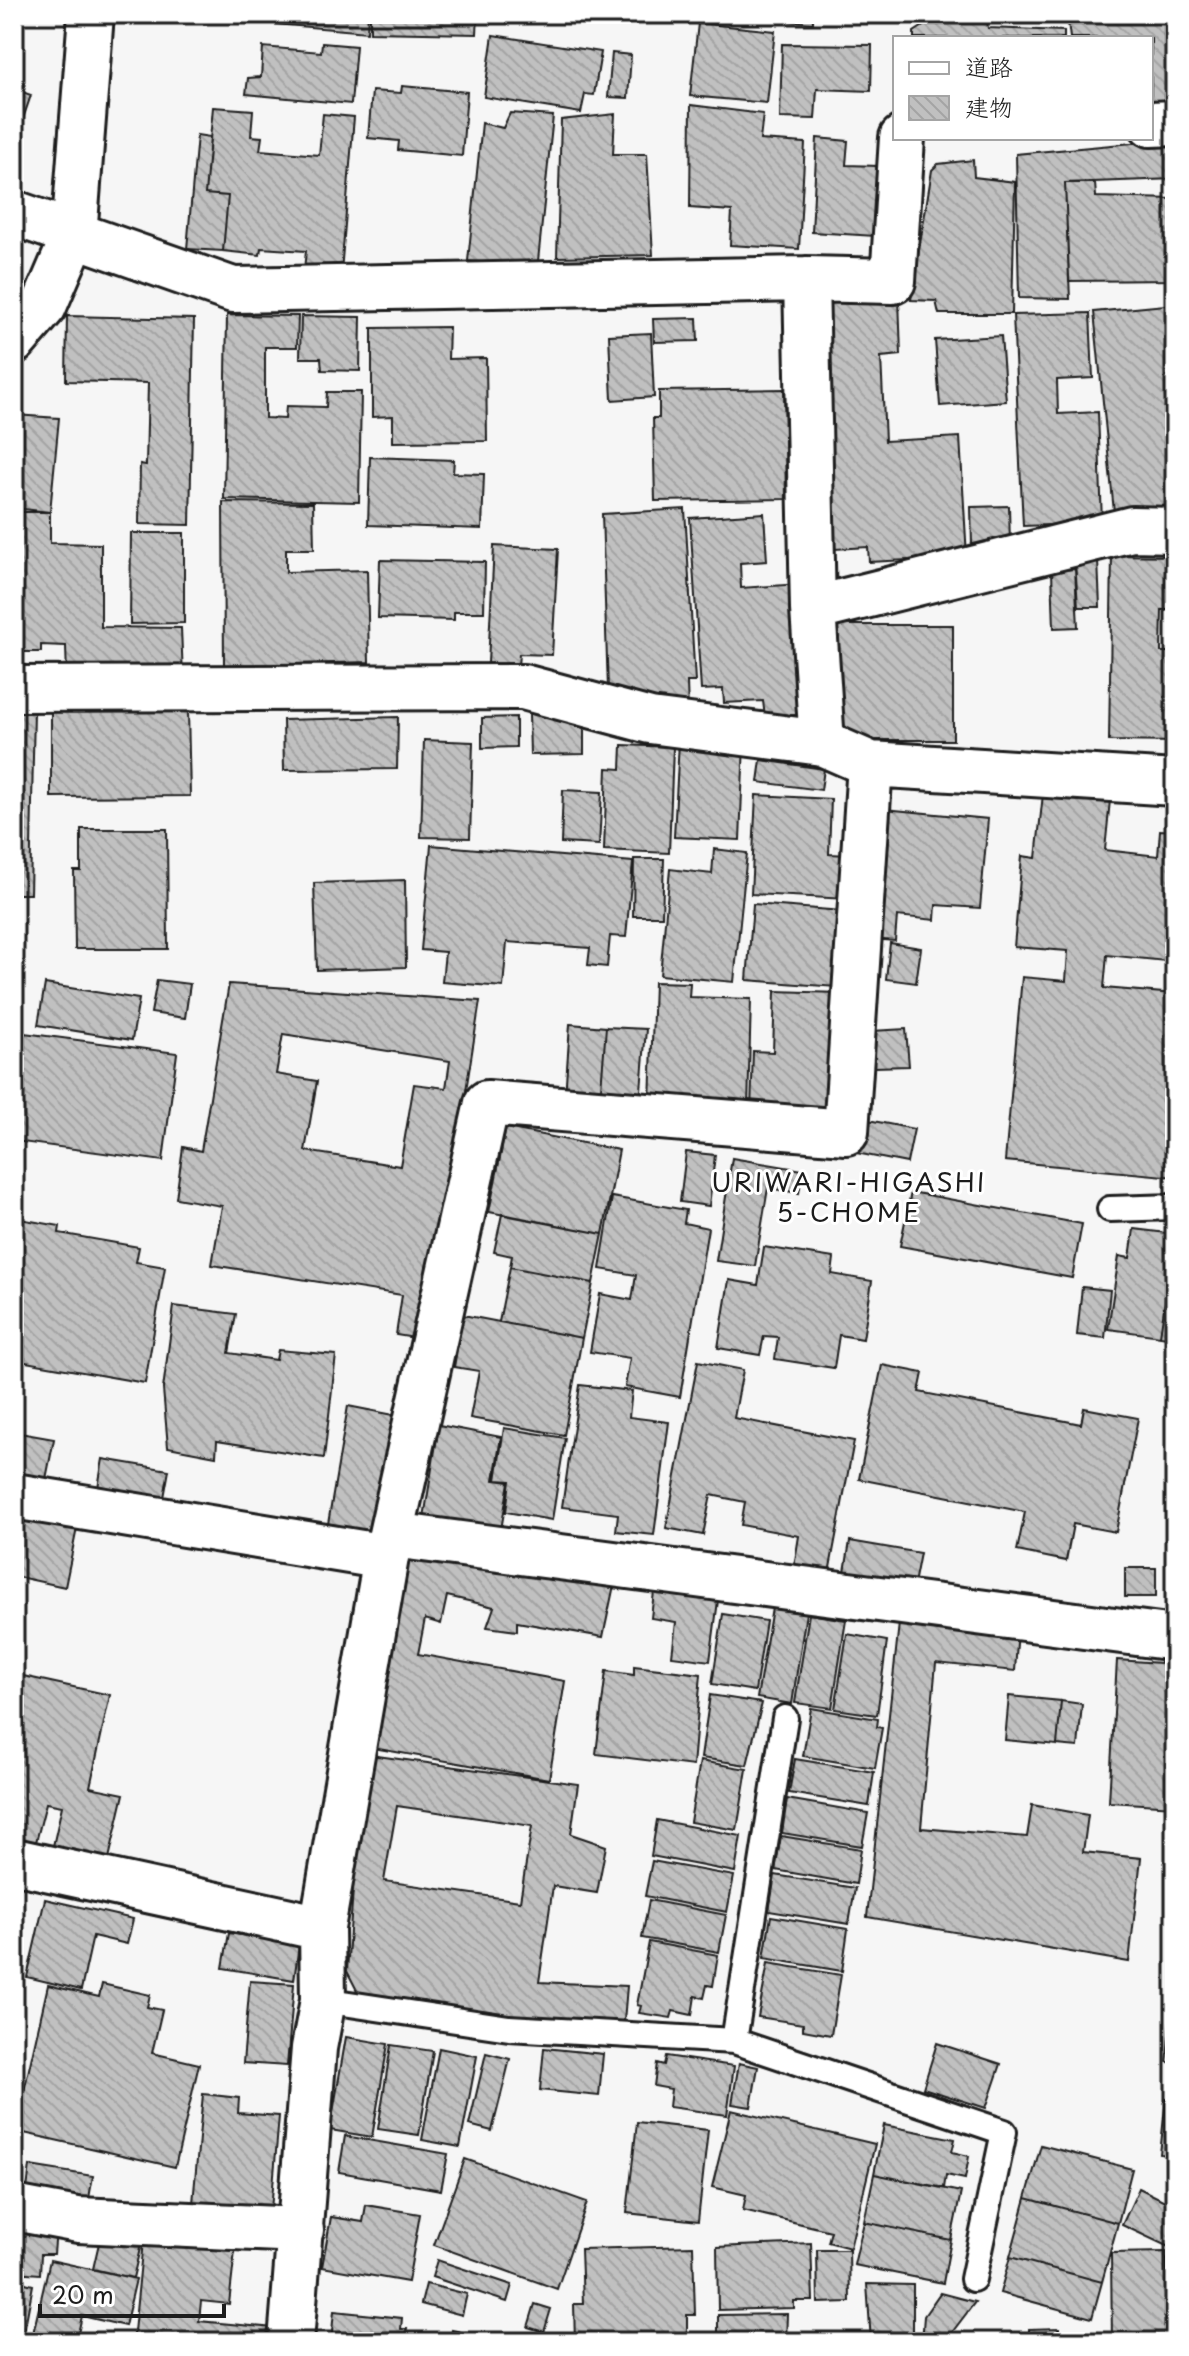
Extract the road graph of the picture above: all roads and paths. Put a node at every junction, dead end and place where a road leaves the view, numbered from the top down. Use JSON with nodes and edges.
{"nodes":[{"id":1,"x":91,"y":14,"type":"edge"},
{"id":2,"x":1175,"y":123,"type":"edge"},
{"id":3,"x":1153,"y":124,"type":"edge"},
{"id":4,"x":902,"y":140,"type":"edge"},
{"id":5,"x":14,"y":213,"type":"edge"},
{"id":6,"x":74,"y":236,"type":"junction"},
{"id":7,"x":806,"y":279,"type":"junction"},
{"id":8,"x":14,"y":341,"type":"edge"},
{"id":9,"x":1175,"y":530,"type":"edge"},
{"id":10,"x":813,"y":609,"type":"junction"},
{"id":11,"x":14,"y":689,"type":"edge"},
{"id":12,"x":822,"y":743,"type":"junction"},
{"id":13,"x":870,"y":764,"type":"junction"},
{"id":14,"x":1175,"y":783,"type":"edge"},
{"id":15,"x":1175,"y":1207,"type":"edge"},
{"id":16,"x":1110,"y":1209,"type":"dead end"},
{"id":17,"x":14,"y":1496,"type":"edge"},
{"id":18,"x":389,"y":1546,"type":"junction"},
{"id":19,"x":1175,"y":1638,"type":"edge"},
{"id":20,"x":785,"y":1718,"type":"dead end"},
{"id":21,"x":14,"y":1861,"type":"edge"},
{"id":22,"x":322,"y":1928,"type":"junction"},
{"id":23,"x":323,"y":2000,"type":"junction"},
{"id":24,"x":734,"y":2041,"type":"junction"},
{"id":25,"x":14,"y":2208,"type":"edge"},
{"id":26,"x":301,"y":2230,"type":"junction"},
{"id":27,"x":973,"y":2279,"type":"dead end"},
{"id":28,"x":291,"y":2342,"type":"edge"}],
"edges":[{"from":1,"to":6,"type":"street"},
{"from":2,"to":3,"type":"street"},
{"from":4,"to":7,"type":"street"},
{"from":5,"to":6,"type":"street"},
{"from":6,"to":7,"type":"street"},
{"from":6,"to":8,"type":"street"},
{"from":7,"to":10,"type":"street"},
{"from":9,"to":10,"type":"street"},
{"from":10,"to":12,"type":"street"},
{"from":11,"to":12,"type":"street"},
{"from":12,"to":13,"type":"street"},
{"from":13,"to":14,"type":"street"},
{"from":13,"to":18,"type":"street"},
{"from":15,"to":16,"type":"lane"},
{"from":17,"to":18,"type":"street"},
{"from":18,"to":19,"type":"street"},
{"from":18,"to":22,"type":"street"},
{"from":20,"to":24,"type":"lane"},
{"from":21,"to":22,"type":"street"},
{"from":22,"to":23,"type":"street"},
{"from":23,"to":24,"type":"lane"},
{"from":23,"to":26,"type":"street"},
{"from":24,"to":27,"type":"lane"},
{"from":25,"to":26,"type":"street"},
{"from":26,"to":28,"type":"street"}]}
